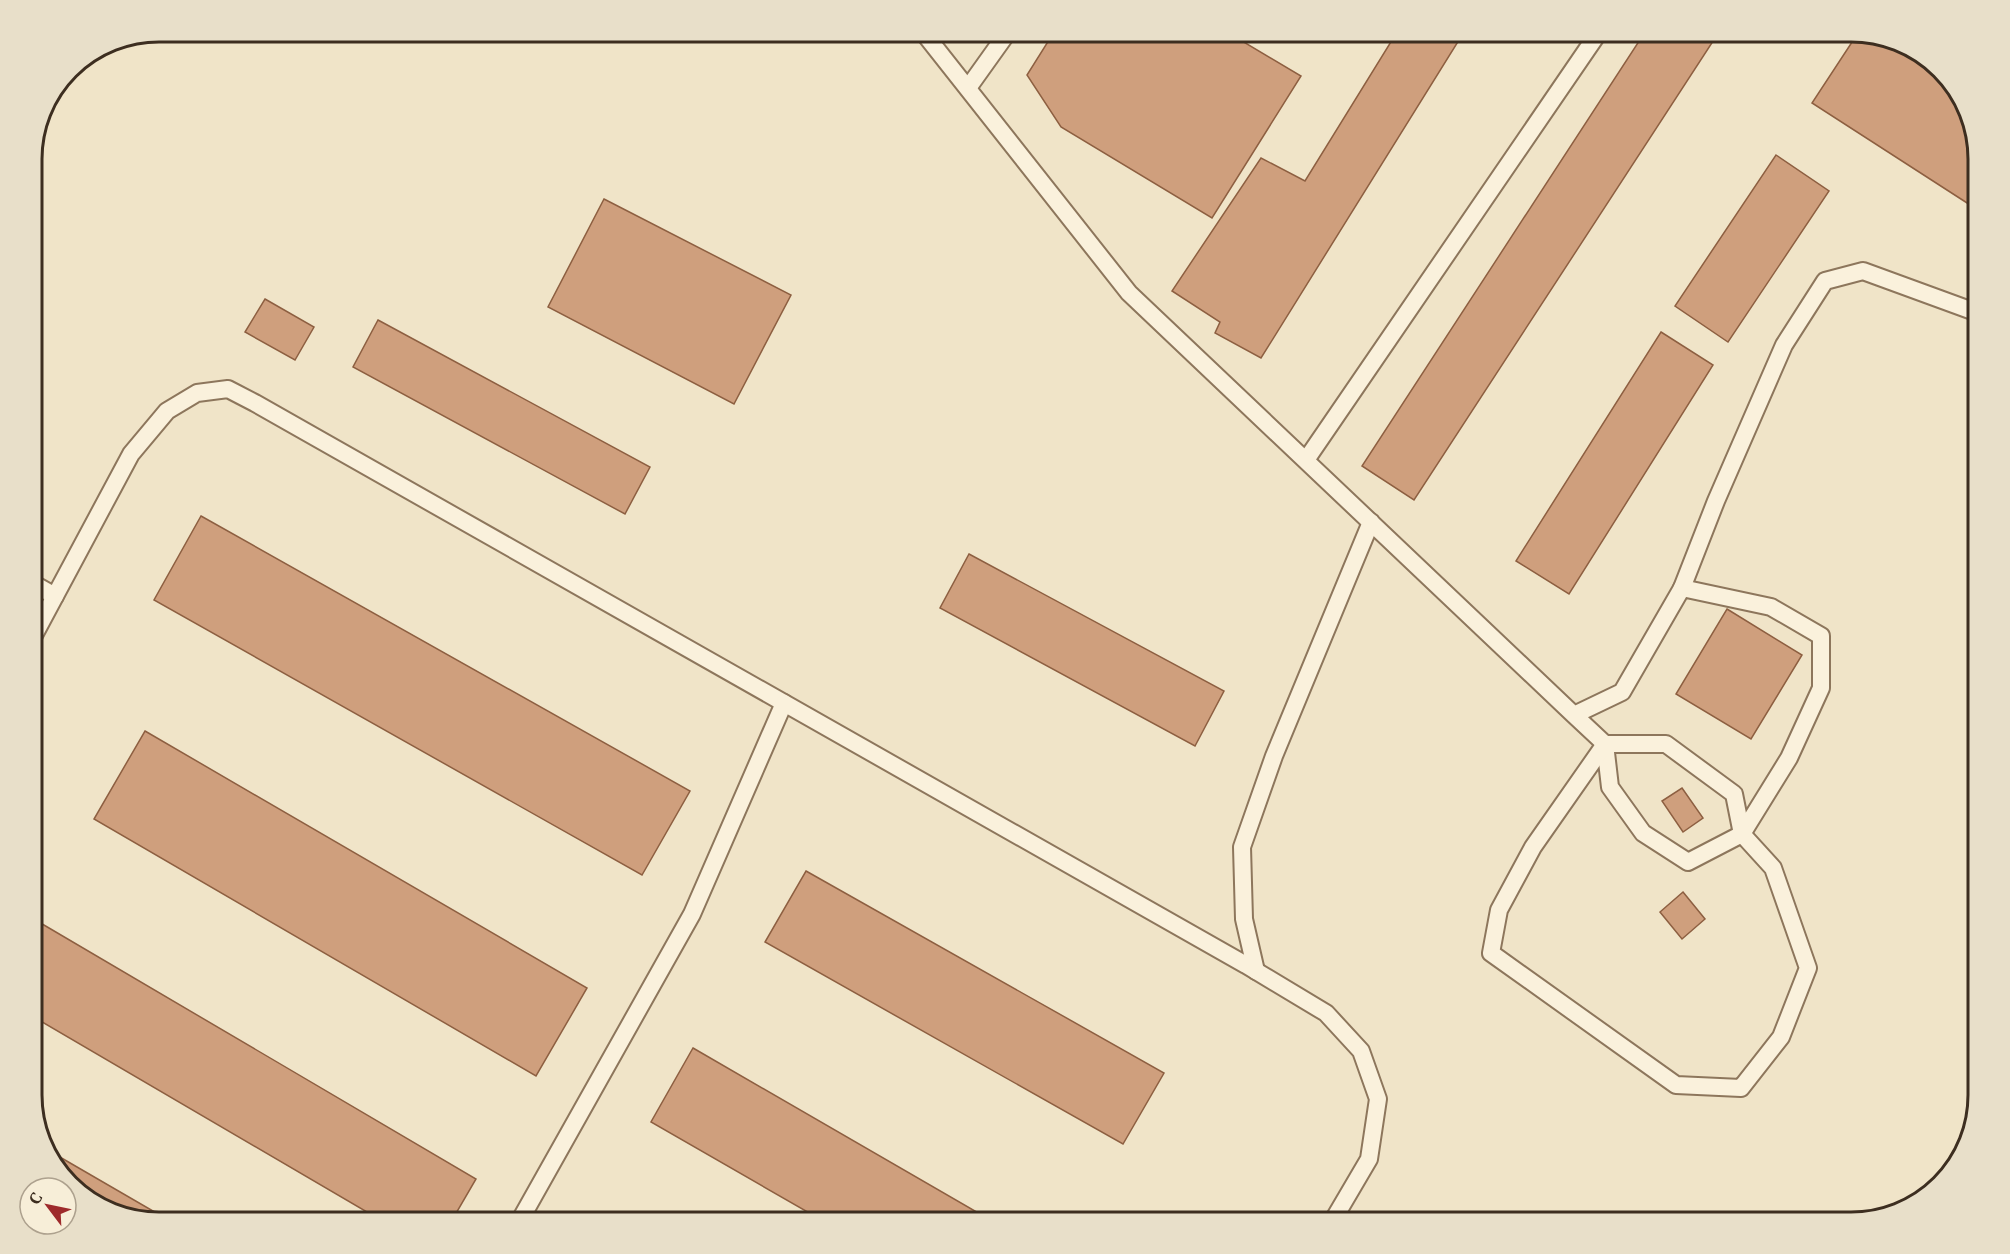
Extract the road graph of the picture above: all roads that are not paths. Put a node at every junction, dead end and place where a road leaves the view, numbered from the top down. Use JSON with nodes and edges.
{"nodes":[{"id":1,"x":931,"y":42,"type":"edge"},
{"id":2,"x":1001,"y":42,"type":"edge"},
{"id":3,"x":1592,"y":42,"type":"edge"},
{"id":4,"x":968,"y":88,"type":"junction"},
{"id":5,"x":1968,"y":309,"type":"edge"},
{"id":6,"x":1306,"y":460,"type":"junction"},
{"id":7,"x":1371,"y":522,"type":"junction"},
{"id":8,"x":1682,"y":588,"type":"junction"},
{"id":9,"x":42,"y":589,"type":"edge"},
{"id":10,"x":55,"y":596,"type":"junction"},
{"id":11,"x":42,"y":620,"type":"edge"},
{"id":12,"x":784,"y":703,"type":"junction"},
{"id":13,"x":1574,"y":715,"type":"junction"},
{"id":14,"x":1605,"y":744,"type":"junction"},
{"id":15,"x":1742,"y":834,"type":"junction"},
{"id":16,"x":1256,"y":971,"type":"junction"},
{"id":17,"x":525,"y":1212,"type":"edge"},
{"id":18,"x":1338,"y":1212,"type":"edge"}],
"edges":[{"from":1,"to":4,"type":"lane"},
{"from":2,"to":4,"type":"lane"},
{"from":3,"to":6,"type":"lane"},
{"from":4,"to":6,"type":"lane"},
{"from":5,"to":8,"type":"lane"},
{"from":6,"to":7,"type":"lane"},
{"from":7,"to":13,"type":"lane"},
{"from":7,"to":16,"type":"lane"},
{"from":8,"to":13,"type":"lane"},
{"from":8,"to":15,"type":"lane"},
{"from":9,"to":10,"type":"lane"},
{"from":10,"to":11,"type":"lane"},
{"from":10,"to":12,"type":"lane"},
{"from":12,"to":16,"type":"lane"},
{"from":12,"to":17,"type":"lane"},
{"from":13,"to":14,"type":"lane"},
{"from":14,"to":15,"type":"lane"},
{"from":14,"to":15,"type":"lane"},
{"from":14,"to":15,"type":"lane"},
{"from":16,"to":18,"type":"lane"}]}
